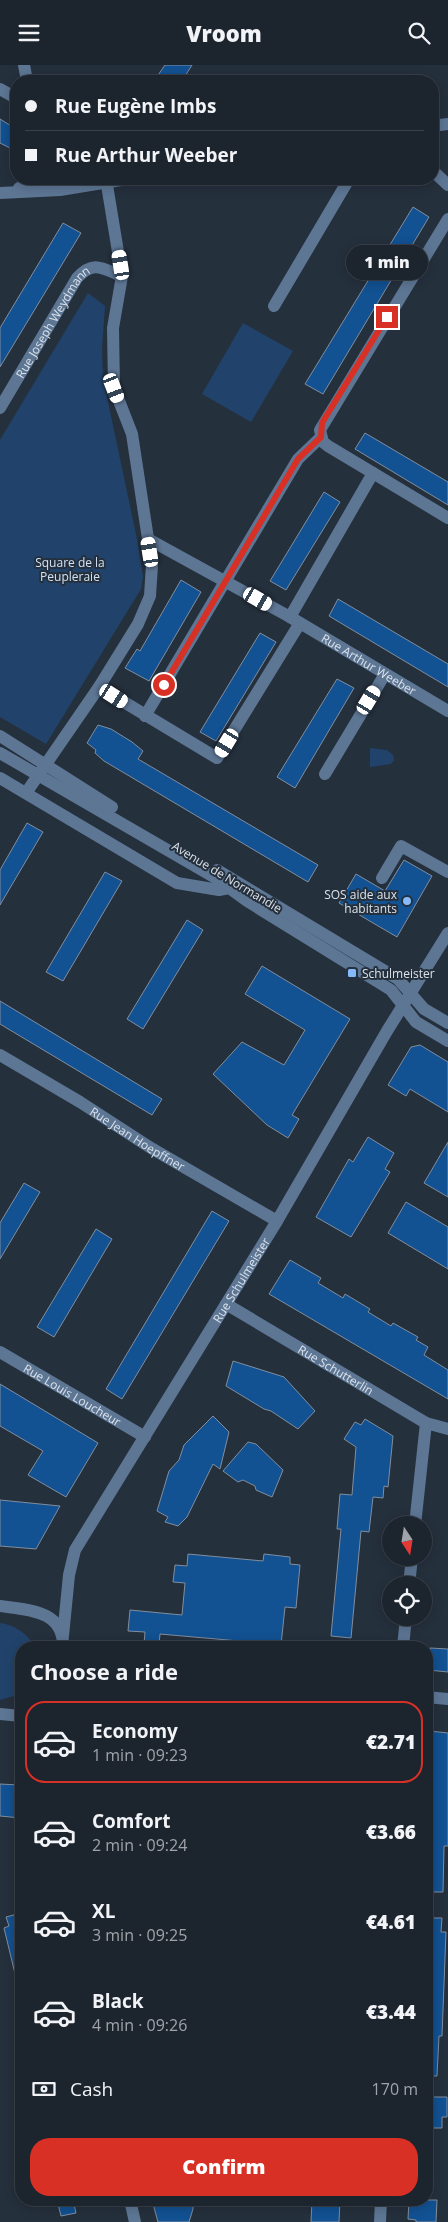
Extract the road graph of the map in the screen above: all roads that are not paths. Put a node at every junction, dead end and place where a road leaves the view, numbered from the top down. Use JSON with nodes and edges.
{"nodes":[{"id":1,"x":27,"y":185,"type":"edge"},
{"id":2,"x":83,"y":185,"type":"edge"},
{"id":3,"x":107,"y":185,"type":"edge"},
{"id":4,"x":345,"y":185,"type":"edge"},
{"id":5,"x":5,"y":192,"type":"edge"},
{"id":6,"x":448,"y":219,"type":"edge"},
{"id":7,"x":122,"y":275,"type":"junction"},
{"id":8,"x":274,"y":306,"type":"dead end"},
{"id":9,"x":0,"y":408,"type":"edge"},
{"id":10,"x":132,"y":434,"type":"junction"},
{"id":11,"x":321,"y":437,"type":"junction"},
{"id":12,"x":145,"y":445,"type":"dead end"},
{"id":13,"x":373,"y":473,"type":"junction"},
{"id":14,"x":448,"y":518,"type":"edge"},
{"id":15,"x":148,"y":539,"type":"junction"},
{"id":16,"x":227,"y":581,"type":"junction"},
{"id":17,"x":295,"y":620,"type":"junction"},
{"id":18,"x":385,"y":674,"type":"junction"},
{"id":19,"x":98,"y":687,"type":"junction"},
{"id":20,"x":448,"y":711,"type":"edge"},
{"id":21,"x":145,"y":716,"type":"junction"},
{"id":22,"x":0,"y":736,"type":"edge"},
{"id":23,"x":0,"y":753,"type":"edge"},
{"id":24,"x":42,"y":771,"type":"junction"},
{"id":25,"x":325,"y":774,"type":"dead end"},
{"id":26,"x":0,"y":778,"type":"edge"},
{"id":27,"x":26,"y":793,"type":"junction"},
{"id":28,"x":448,"y":872,"type":"edge"},
{"id":29,"x":382,"y":878,"type":"dead end"},
{"id":30,"x":229,"y":888,"type":"junction"},
{"id":31,"x":448,"y":933,"type":"edge"},
{"id":32,"x":412,"y":995,"type":"junction"},
{"id":33,"x":404,"y":1007,"type":"junction"},
{"id":34,"x":448,"y":1023,"type":"edge"},
{"id":35,"x":448,"y":1041,"type":"edge"},
{"id":36,"x":0,"y":1055,"type":"edge"},
{"id":37,"x":277,"y":1221,"type":"junction"},
{"id":38,"x":226,"y":1304,"type":"junction"},
{"id":39,"x":0,"y":1352,"type":"edge"},
{"id":40,"x":426,"y":1423,"type":"junction"},
{"id":41,"x":448,"y":1429,"type":"edge"},
{"id":42,"x":145,"y":1437,"type":"junction"},
{"id":43,"x":416,"y":1516,"type":"edge"},
{"id":44,"x":0,"y":1606,"type":"edge"},
{"id":45,"x":405,"y":1626,"type":"edge"},
{"id":46,"x":63,"y":1641,"type":"edge"},
{"id":47,"x":63,"y":1641,"type":"edge"},
{"id":48,"x":404,"y":1641,"type":"edge"},
{"id":49,"x":433,"y":1698,"type":"edge"},
{"id":50,"x":448,"y":1699,"type":"edge"},
{"id":51,"x":0,"y":1714,"type":"edge"},
{"id":52,"x":15,"y":1715,"type":"edge"},
{"id":53,"x":131,"y":2206,"type":"edge"},
{"id":54,"x":381,"y":2206,"type":"edge"},
{"id":55,"x":135,"y":2222,"type":"edge"},
{"id":56,"x":380,"y":2222,"type":"edge"}],
"edges":[{"from":1,"to":5,"type":"street"},
{"from":2,"to":5,"type":"street"},
{"from":3,"to":7,"type":"street"},
{"from":4,"to":8,"type":"street"},
{"from":6,"to":11,"type":"street"},
{"from":7,"to":9,"type":"street","name":"Rue Joseph Weydmann"},
{"from":7,"to":10,"type":"street"},
{"from":10,"to":12,"type":"street"},
{"from":10,"to":15,"type":"street"},
{"from":11,"to":13,"type":"street"},
{"from":11,"to":16,"type":"street"},
{"from":13,"to":14,"type":"street"},
{"from":13,"to":17,"type":"street"},
{"from":15,"to":16,"type":"street","name":"Rue Arthur Weeber"},
{"from":15,"to":19,"type":"street"},
{"from":16,"to":17,"type":"street","name":"Rue Arthur Weeber"},
{"from":16,"to":21,"type":"street"},
{"from":17,"to":18,"type":"street","name":"Rue Arthur Weeber"},
{"from":17,"to":21,"type":"street"},
{"from":18,"to":20,"type":"street","name":"Rue Arthur Weeber"},
{"from":18,"to":25,"type":"street"},
{"from":19,"to":21,"type":"street"},
{"from":19,"to":24,"type":"street"},
{"from":22,"to":24,"type":"street","name":"Avenue de Normandie"},
{"from":23,"to":24,"type":"street","name":"Avenue de Normandie"},
{"from":24,"to":27,"type":"street"},
{"from":24,"to":30,"type":"street","name":"Avenue de Normandie"},
{"from":24,"to":32,"type":"street","name":"Avenue de Normandie"},
{"from":26,"to":27,"type":"street","name":"Avenue de Normandie"},
{"from":27,"to":30,"type":"street","name":"Avenue de Normandie"},
{"from":28,"to":29,"type":"street"},
{"from":30,"to":33,"type":"street","name":"Avenue de Normandie"},
{"from":31,"to":32,"type":"street","name":"Rue Schulmeister"},
{"from":32,"to":33,"type":"street","name":"Rue Schulmeister"},
{"from":32,"to":34,"type":"street","name":"Avenue de Normandie"},
{"from":33,"to":35,"type":"street","name":"Avenue de Normandie"},
{"from":33,"to":37,"type":"street","name":"Rue Schulmeister"},
{"from":36,"to":37,"type":"street","name":"Rue Jean Hoepffner"},
{"from":37,"to":38,"type":"street","name":"Rue Schulmeister"},
{"from":38,"to":40,"type":"street","name":"Rue Schutterlin"},
{"from":38,"to":42,"type":"street","name":"Rue Schulmeister"},
{"from":39,"to":42,"type":"street","name":"Rue Louis Loucheur"},
{"from":40,"to":41,"type":"street","name":"Rue Schutterlin"},
{"from":40,"to":43,"type":"street"},
{"from":42,"to":46,"type":"street","name":"Rue Schulmeister"},
{"from":44,"to":47,"type":"street"},
{"from":45,"to":48,"type":"street"},
{"from":49,"to":50,"type":"street"},
{"from":51,"to":52,"type":"street"},
{"from":53,"to":55,"type":"street"},
{"from":54,"to":56,"type":"street"}]}
